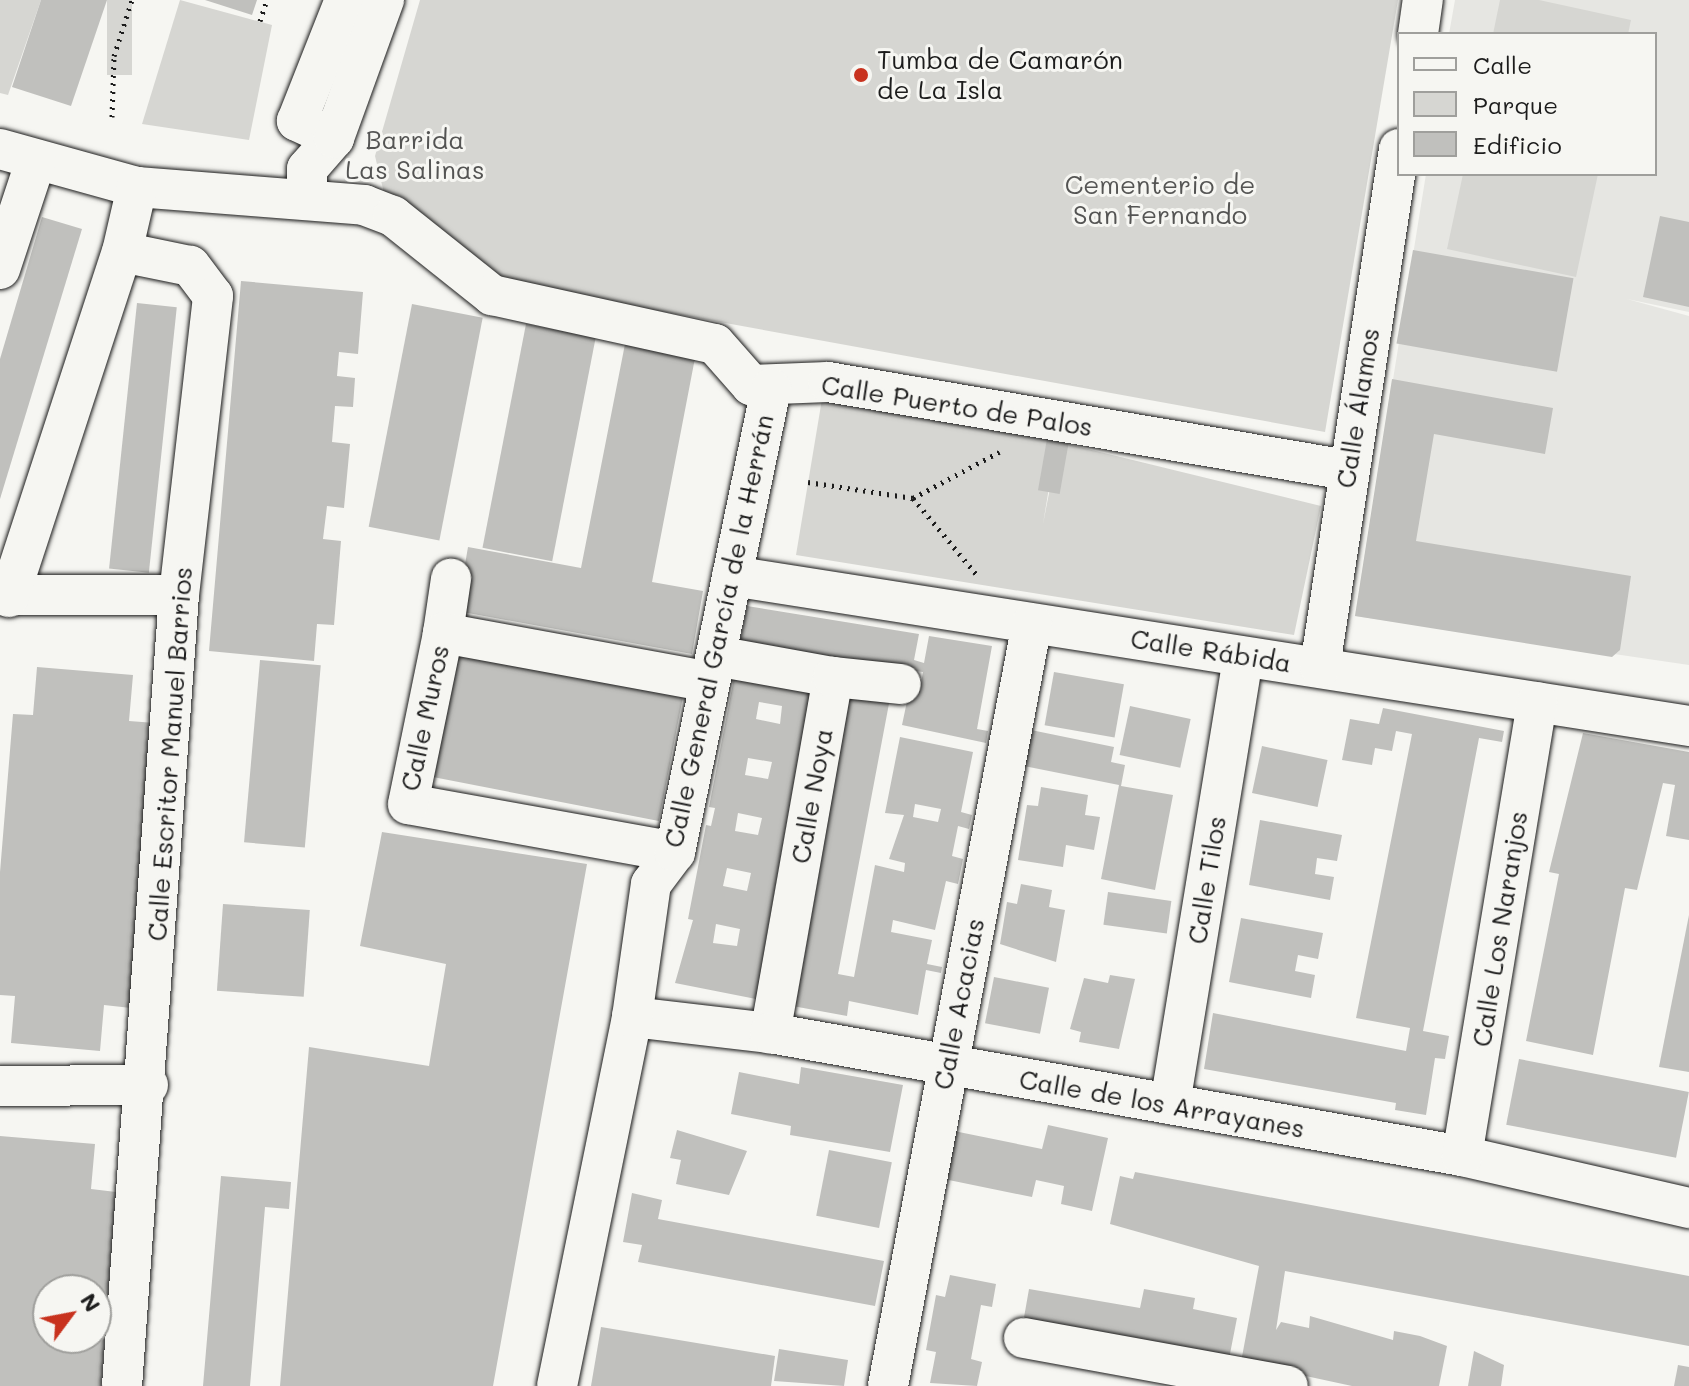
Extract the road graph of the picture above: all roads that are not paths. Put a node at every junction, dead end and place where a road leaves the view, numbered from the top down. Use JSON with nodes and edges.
{"nodes":[{"id":1,"x":345,"y":0,"type":"edge"},
{"id":2,"x":384,"y":0,"type":"edge"},
{"id":3,"x":1423,"y":0,"type":"edge"},
{"id":4,"x":1418,"y":32,"type":"edge"},
{"id":5,"x":334,"y":138,"type":"junction"},
{"id":6,"x":18,"y":154,"type":"edge"},
{"id":7,"x":1397,"y":161,"type":"edge"},
{"id":8,"x":137,"y":187,"type":"junction"},
{"id":9,"x":307,"y":198,"type":"junction"},
{"id":10,"x":122,"y":252,"type":"junction"},
{"id":11,"x":0,"y":269,"type":"edge"},
{"id":12,"x":771,"y":389,"type":"junction"},
{"id":13,"x":1347,"y":470,"type":"junction"},
{"id":14,"x":732,"y":576,"type":"junction"},
{"id":15,"x":451,"y":579,"type":"dead end"},
{"id":16,"x":179,"y":595,"type":"junction"},
{"id":17,"x":5,"y":596,"type":"edge"},
{"id":18,"x":1032,"y":623,"type":"junction"},
{"id":19,"x":443,"y":633,"type":"junction"},
{"id":20,"x":1243,"y":657,"type":"junction"},
{"id":21,"x":1320,"y":667,"type":"junction"},
{"id":22,"x":713,"y":669,"type":"junction"},
{"id":23,"x":833,"y":677,"type":"junction"},
{"id":24,"x":901,"y":684,"type":"dead end"},
{"id":25,"x":1537,"y":702,"type":"junction"},
{"id":26,"x":1689,"y":726,"type":"edge"},
{"id":27,"x":675,"y":852,"type":"junction"},
{"id":28,"x":632,"y":1017,"type":"junction"},
{"id":29,"x":770,"y":1033,"type":"junction"},
{"id":30,"x":947,"y":1068,"type":"junction"},
{"id":31,"x":148,"y":1085,"type":"junction"},
{"id":32,"x":0,"y":1086,"type":"edge"},
{"id":33,"x":1170,"y":1104,"type":"junction"},
{"id":34,"x":1462,"y":1156,"type":"junction"},
{"id":35,"x":1689,"y":1208,"type":"edge"},
{"id":36,"x":1024,"y":1338,"type":"dead end"},
{"id":37,"x":122,"y":1386,"type":"edge"},
{"id":38,"x":557,"y":1386,"type":"edge"},
{"id":39,"x":888,"y":1386,"type":"edge"},
{"id":40,"x":1288,"y":1386,"type":"edge"}],
"edges":[{"from":1,"to":5,"type":"street"},
{"from":2,"to":5,"type":"street"},
{"from":3,"to":4,"type":"street"},
{"from":5,"to":9,"type":"street"},
{"from":6,"to":8,"type":"street"},
{"from":6,"to":11,"type":"street"},
{"from":7,"to":13,"type":"street","name":"Calle Álamos"},
{"from":8,"to":9,"type":"street"},
{"from":8,"to":10,"type":"street"},
{"from":9,"to":12,"type":"street"},
{"from":10,"to":16,"type":"street","name":"Calle Escritor Manuel Barrios"},
{"from":10,"to":17,"type":"street"},
{"from":12,"to":13,"type":"street","name":"Calle Puerto de Palos"},
{"from":12,"to":14,"type":"street","name":"Calle General García de la Herrán"},
{"from":13,"to":21,"type":"street","name":"Calle Álamos"},
{"from":14,"to":18,"type":"street","name":"Calle Rábida"},
{"from":14,"to":22,"type":"street","name":"Calle General García de la Herrán"},
{"from":15,"to":19,"type":"street"},
{"from":16,"to":17,"type":"street"},
{"from":16,"to":31,"type":"street","name":"Calle Escritor Manuel Barrios"},
{"from":18,"to":20,"type":"street","name":"Calle Rábida"},
{"from":18,"to":30,"type":"street","name":"Calle Acacias"},
{"from":19,"to":22,"type":"street","name":"Calle Muros"},
{"from":19,"to":27,"type":"street","name":"Calle Muros"},
{"from":20,"to":21,"type":"street","name":"Calle Rábida"},
{"from":20,"to":33,"type":"street","name":"Calle Tilos"},
{"from":21,"to":25,"type":"street","name":"Calle Rábida"},
{"from":22,"to":23,"type":"street"},
{"from":22,"to":27,"type":"street","name":"Calle General García de la Herrán"},
{"from":23,"to":24,"type":"street"},
{"from":23,"to":29,"type":"street","name":"Calle Noya"},
{"from":25,"to":26,"type":"street","name":"Calle Rábida"},
{"from":25,"to":34,"type":"street","name":"Calle Los Naranjos"},
{"from":27,"to":28,"type":"street","name":"Calle General García de la Herrán"},
{"from":28,"to":29,"type":"street","name":"Calle de los Arrayanes"},
{"from":28,"to":38,"type":"street","name":"Calle General García de la Herrán"},
{"from":29,"to":30,"type":"street","name":"Calle de los Arrayanes"},
{"from":30,"to":33,"type":"street","name":"Calle de los Arrayanes"},
{"from":30,"to":39,"type":"street","name":"Calle Acacias"},
{"from":31,"to":32,"type":"street"},
{"from":31,"to":37,"type":"street","name":"Calle Escritor Manuel Barrios"},
{"from":33,"to":34,"type":"street","name":"Calle de los Arrayanes"},
{"from":34,"to":35,"type":"street","name":"Calle de los Arrayanes"},
{"from":36,"to":40,"type":"street"}]}
